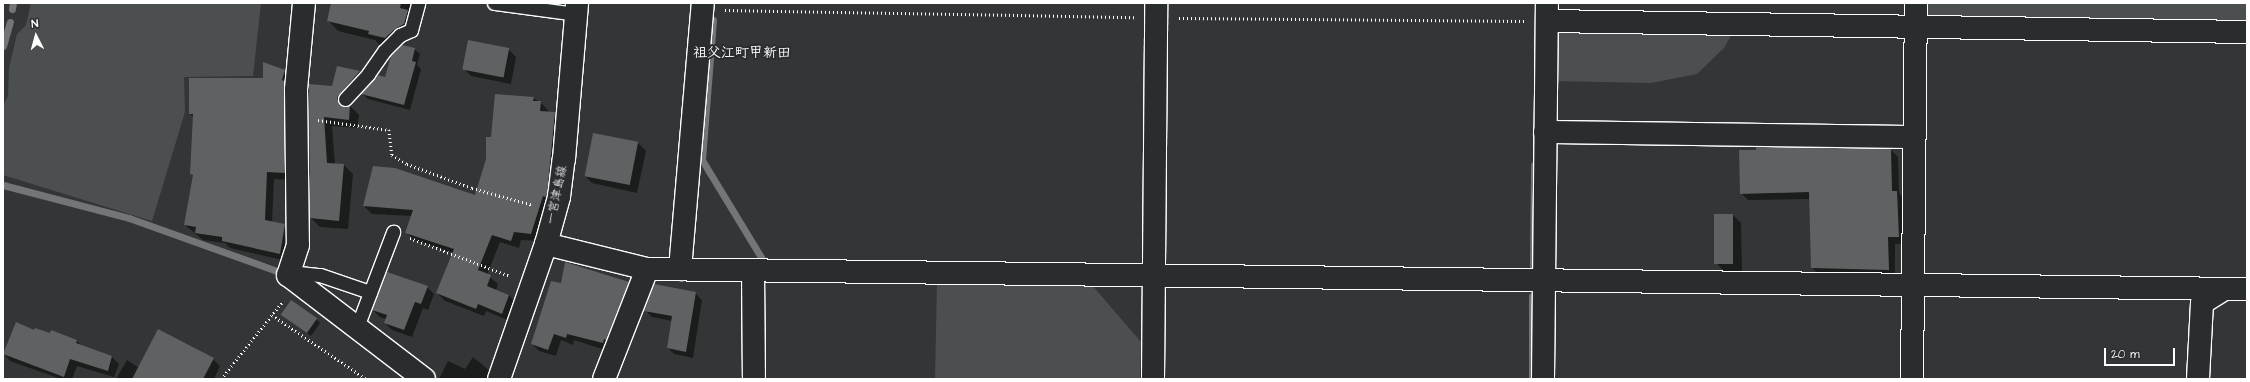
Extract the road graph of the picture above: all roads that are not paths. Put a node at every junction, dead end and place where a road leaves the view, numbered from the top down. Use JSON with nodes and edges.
{"nodes":[{"id":1,"x":304,"y":3,"type":"edge"},
{"id":2,"x":418,"y":3,"type":"edge"},
{"id":3,"x":494,"y":3,"type":"edge"},
{"id":4,"x":1916,"y":3,"type":"edge"},
{"id":5,"x":703,"y":6,"type":"edge"},
{"id":6,"x":577,"y":8,"type":"edge"},
{"id":7,"x":1156,"y":10,"type":"edge"},
{"id":8,"x":1542,"y":15,"type":"edge"},
{"id":9,"x":1916,"y":27,"type":"junction"},
{"id":10,"x":2247,"y":32,"type":"edge"},
{"id":11,"x":345,"y":99,"type":"dead end"},
{"id":12,"x":1545,"y":132,"type":"junction"},
{"id":13,"x":1914,"y":137,"type":"junction"},
{"id":14,"x":393,"y":232,"type":"road end"},
{"id":15,"x":546,"y":244,"type":"junction"},
{"id":16,"x":647,"y":269,"type":"junction"},
{"id":17,"x":680,"y":269,"type":"junction"},
{"id":18,"x":753,"y":270,"type":"junction"},
{"id":19,"x":291,"y":275,"type":"junction"},
{"id":20,"x":1154,"y":277,"type":"junction"},
{"id":21,"x":1543,"y":281,"type":"junction"},
{"id":22,"x":1912,"y":286,"type":"junction"},
{"id":23,"x":2224,"y":289,"type":"junction"},
{"id":24,"x":2247,"y":289,"type":"edge"},
{"id":25,"x":370,"y":292,"type":"junction"},
{"id":26,"x":357,"y":327,"type":"junction"},
{"id":27,"x":424,"y":379,"type":"edge"},
{"id":28,"x":499,"y":379,"type":"edge"},
{"id":29,"x":604,"y":379,"type":"edge"},
{"id":30,"x":754,"y":379,"type":"edge"},
{"id":31,"x":1153,"y":379,"type":"edge"},
{"id":32,"x":1543,"y":379,"type":"edge"},
{"id":33,"x":1912,"y":379,"type":"edge"},
{"id":34,"x":2198,"y":379,"type":"edge"}],
"edges":[{"from":1,"to":19,"type":"street"},
{"from":2,"to":11,"type":"lane"},
{"from":3,"to":6,"type":"lane"},
{"from":4,"to":9,"type":"street"},
{"from":5,"to":17,"type":"street"},
{"from":6,"to":15,"type":"street","name":"一宮津島線"},
{"from":7,"to":20,"type":"street"},
{"from":8,"to":9,"type":"street"},
{"from":8,"to":12,"type":"street"},
{"from":9,"to":10,"type":"street"},
{"from":9,"to":13,"type":"street"},
{"from":12,"to":13,"type":"street"},
{"from":12,"to":21,"type":"street"},
{"from":13,"to":22,"type":"street"},
{"from":14,"to":25,"type":"lane"},
{"from":15,"to":16,"type":"street"},
{"from":15,"to":28,"type":"street","name":"一宮津島線"},
{"from":16,"to":17,"type":"street"},
{"from":16,"to":29,"type":"street"},
{"from":17,"to":18,"type":"street"},
{"from":18,"to":20,"type":"street"},
{"from":18,"to":30,"type":"street"},
{"from":19,"to":25,"type":"lane"},
{"from":19,"to":26,"type":"street"},
{"from":20,"to":21,"type":"street"},
{"from":20,"to":31,"type":"street"},
{"from":21,"to":22,"type":"street"},
{"from":21,"to":32,"type":"street"},
{"from":22,"to":23,"type":"street"},
{"from":22,"to":33,"type":"street"},
{"from":23,"to":24,"type":"street"},
{"from":23,"to":34,"type":"street"},
{"from":25,"to":26,"type":"lane"},
{"from":26,"to":27,"type":"street"}]}
